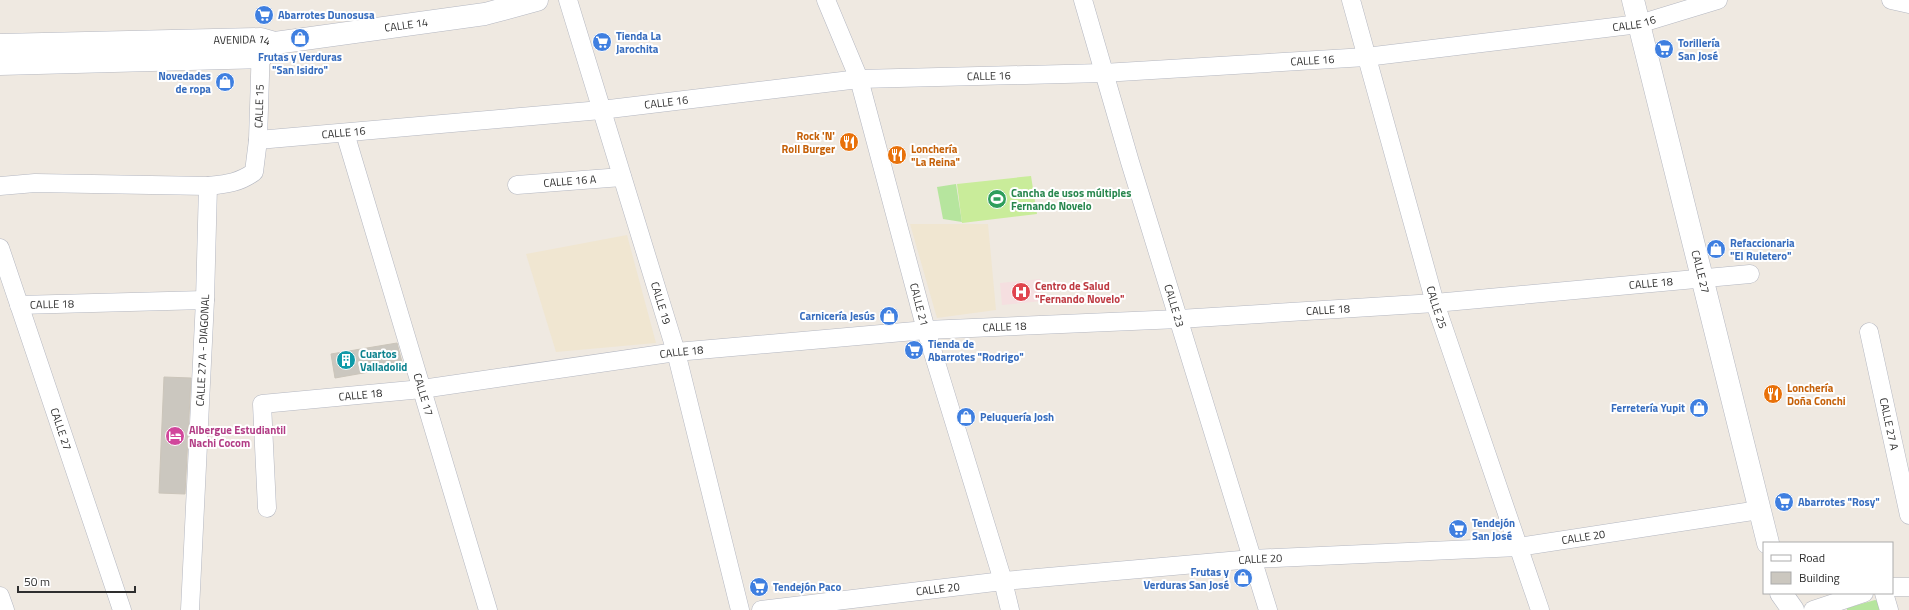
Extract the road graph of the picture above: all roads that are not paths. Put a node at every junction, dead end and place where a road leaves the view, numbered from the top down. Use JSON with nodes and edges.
{"nodes":[{"id":1,"x":537,"y":0,"type":"edge"},
{"id":2,"x":568,"y":0,"type":"edge"},
{"id":3,"x":826,"y":0,"type":"edge"},
{"id":4,"x":1083,"y":0,"type":"edge"},
{"id":5,"x":1351,"y":0,"type":"edge"},
{"id":6,"x":1633,"y":0,"type":"edge"},
{"id":7,"x":1718,"y":0,"type":"edge"},
{"id":8,"x":1891,"y":0,"type":"edge"},
{"id":9,"x":1909,"y":4,"type":"edge"},
{"id":10,"x":1639,"y":24,"type":"junction"},
{"id":11,"x":0,"y":45,"type":"edge"},
{"id":12,"x":266,"y":47,"type":"junction"},
{"id":13,"x":1366,"y":57,"type":"junction"},
{"id":14,"x":0,"y":64,"type":"edge"},
{"id":15,"x":1103,"y":73,"type":"junction"},
{"id":16,"x":859,"y":79,"type":"junction"},
{"id":17,"x":601,"y":110,"type":"junction"},
{"id":18,"x":345,"y":133,"type":"junction"},
{"id":19,"x":258,"y":140,"type":"junction"},
{"id":20,"x":622,"y":177,"type":"junction"},
{"id":21,"x":517,"y":185,"type":"dead end"},
{"id":22,"x":0,"y":186,"type":"edge"},
{"id":23,"x":208,"y":186,"type":"junction"},
{"id":24,"x":0,"y":248,"type":"edge"},
{"id":25,"x":1750,"y":274,"type":"dead end"},
{"id":26,"x":1701,"y":277,"type":"junction"},
{"id":27,"x":205,"y":300,"type":"junction"},
{"id":28,"x":1435,"y":303,"type":"junction"},
{"id":29,"x":19,"y":305,"type":"junction"},
{"id":30,"x":1179,"y":319,"type":"junction"},
{"id":31,"x":926,"y":330,"type":"junction"},
{"id":32,"x":1869,"y":332,"type":"dead end"},
{"id":33,"x":676,"y":352,"type":"junction"},
{"id":34,"x":422,"y":389,"type":"junction"},
{"id":35,"x":268,"y":508,"type":"dead end"},
{"id":36,"x":1759,"y":510,"type":"junction"},
{"id":37,"x":1909,"y":515,"type":"edge"},
{"id":38,"x":1768,"y":542,"type":"edge"},
{"id":39,"x":1518,"y":547,"type":"junction"},
{"id":40,"x":1252,"y":559,"type":"junction"},
{"id":41,"x":1003,"y":581,"type":"junction"},
{"id":42,"x":1893,"y":587,"type":"edge"},
{"id":43,"x":1909,"y":587,"type":"edge"},
{"id":44,"x":1783,"y":594,"type":"edge"},
{"id":45,"x":1861,"y":594,"type":"edge"},
{"id":46,"x":1884,"y":594,"type":"edge"},
{"id":47,"x":0,"y":596,"type":"edge"},
{"id":48,"x":5,"y":610,"type":"edge"},
{"id":49,"x":122,"y":610,"type":"edge"},
{"id":50,"x":190,"y":610,"type":"edge"},
{"id":51,"x":488,"y":610,"type":"edge"},
{"id":52,"x":740,"y":610,"type":"edge"},
{"id":53,"x":761,"y":610,"type":"edge"},
{"id":54,"x":1010,"y":610,"type":"edge"},
{"id":55,"x":1268,"y":610,"type":"edge"},
{"id":56,"x":1540,"y":610,"type":"edge"},
{"id":57,"x":1793,"y":610,"type":"edge"},
{"id":58,"x":1812,"y":610,"type":"edge"},
{"id":59,"x":1889,"y":610,"type":"edge"}],
"edges":[{"from":1,"to":12,"type":"street","name":"CALLE 14"},
{"from":2,"to":17,"type":"street","name":"CALLE 19"},
{"from":3,"to":16,"type":"street","name":"CALLE 21"},
{"from":4,"to":15,"type":"street","name":"CALLE 23"},
{"from":5,"to":13,"type":"street","name":"CALLE 25"},
{"from":6,"to":10,"type":"street","name":"CALLE 27"},
{"from":7,"to":10,"type":"street","name":"CALLE 16"},
{"from":8,"to":9,"type":"street"},
{"from":10,"to":13,"type":"street","name":"CALLE 16"},
{"from":10,"to":26,"type":"street","name":"CALLE 27"},
{"from":11,"to":12,"type":"street","name":"AVENIDA 14"},
{"from":12,"to":14,"type":"street","name":"AVENIDA 14"},
{"from":12,"to":19,"type":"street","name":"CALLE 15"},
{"from":13,"to":15,"type":"street","name":"CALLE 16"},
{"from":13,"to":28,"type":"street","name":"CALLE 25"},
{"from":15,"to":16,"type":"street","name":"CALLE 16"},
{"from":15,"to":30,"type":"street","name":"CALLE 23"},
{"from":16,"to":17,"type":"street","name":"CALLE 16"},
{"from":16,"to":31,"type":"street","name":"CALLE 21"},
{"from":17,"to":18,"type":"street","name":"CALLE 16"},
{"from":17,"to":20,"type":"street","name":"CALLE 19"},
{"from":18,"to":19,"type":"street","name":"CALLE 16"},
{"from":18,"to":34,"type":"street","name":"CALLE 17"},
{"from":19,"to":23,"type":"street","name":"CALLE 15"},
{"from":20,"to":21,"type":"street","name":"CALLE 16 A"},
{"from":20,"to":33,"type":"street","name":"CALLE 19"},
{"from":22,"to":23,"type":"street"},
{"from":23,"to":27,"type":"street","name":"CALLE 27 A - DIAGONAL"},
{"from":24,"to":29,"type":"street","name":"CALLE 27"},
{"from":25,"to":26,"type":"street","name":"CALLE 18"},
{"from":26,"to":28,"type":"street","name":"CALLE 18"},
{"from":26,"to":36,"type":"street","name":"CALLE 27"},
{"from":27,"to":29,"type":"street","name":"CALLE 18"},
{"from":27,"to":50,"type":"street","name":"CALLE 27 A - DIAGONAL"},
{"from":28,"to":30,"type":"street","name":"CALLE 18"},
{"from":28,"to":39,"type":"street","name":"CALLE 25"},
{"from":29,"to":49,"type":"street","name":"CALLE 27"},
{"from":30,"to":31,"type":"street","name":"CALLE 18"},
{"from":30,"to":40,"type":"street","name":"CALLE 23"},
{"from":31,"to":33,"type":"street","name":"CALLE 18"},
{"from":31,"to":41,"type":"street","name":"CALLE 21"},
{"from":32,"to":37,"type":"street","name":"CALLE 27 A"},
{"from":33,"to":34,"type":"street","name":"CALLE 18"},
{"from":33,"to":52,"type":"street","name":"CALLE 19"},
{"from":34,"to":35,"type":"street","name":"CALLE 18"},
{"from":34,"to":51,"type":"street","name":"CALLE 17"},
{"from":36,"to":38,"type":"street","name":"CALLE 27"},
{"from":36,"to":39,"type":"street","name":"CALLE 20"},
{"from":39,"to":40,"type":"street","name":"CALLE 20"},
{"from":39,"to":56,"type":"street","name":"CALLE 25"},
{"from":40,"to":41,"type":"street","name":"CALLE 20"},
{"from":40,"to":55,"type":"street","name":"CALLE 23"},
{"from":41,"to":53,"type":"street","name":"CALLE 20"},
{"from":41,"to":54,"type":"street","name":"CALLE 21"},
{"from":42,"to":43,"type":"street"},
{"from":44,"to":57,"type":"street"},
{"from":45,"to":58,"type":"street"},
{"from":46,"to":59,"type":"street"},
{"from":47,"to":48,"type":"street"}]}
